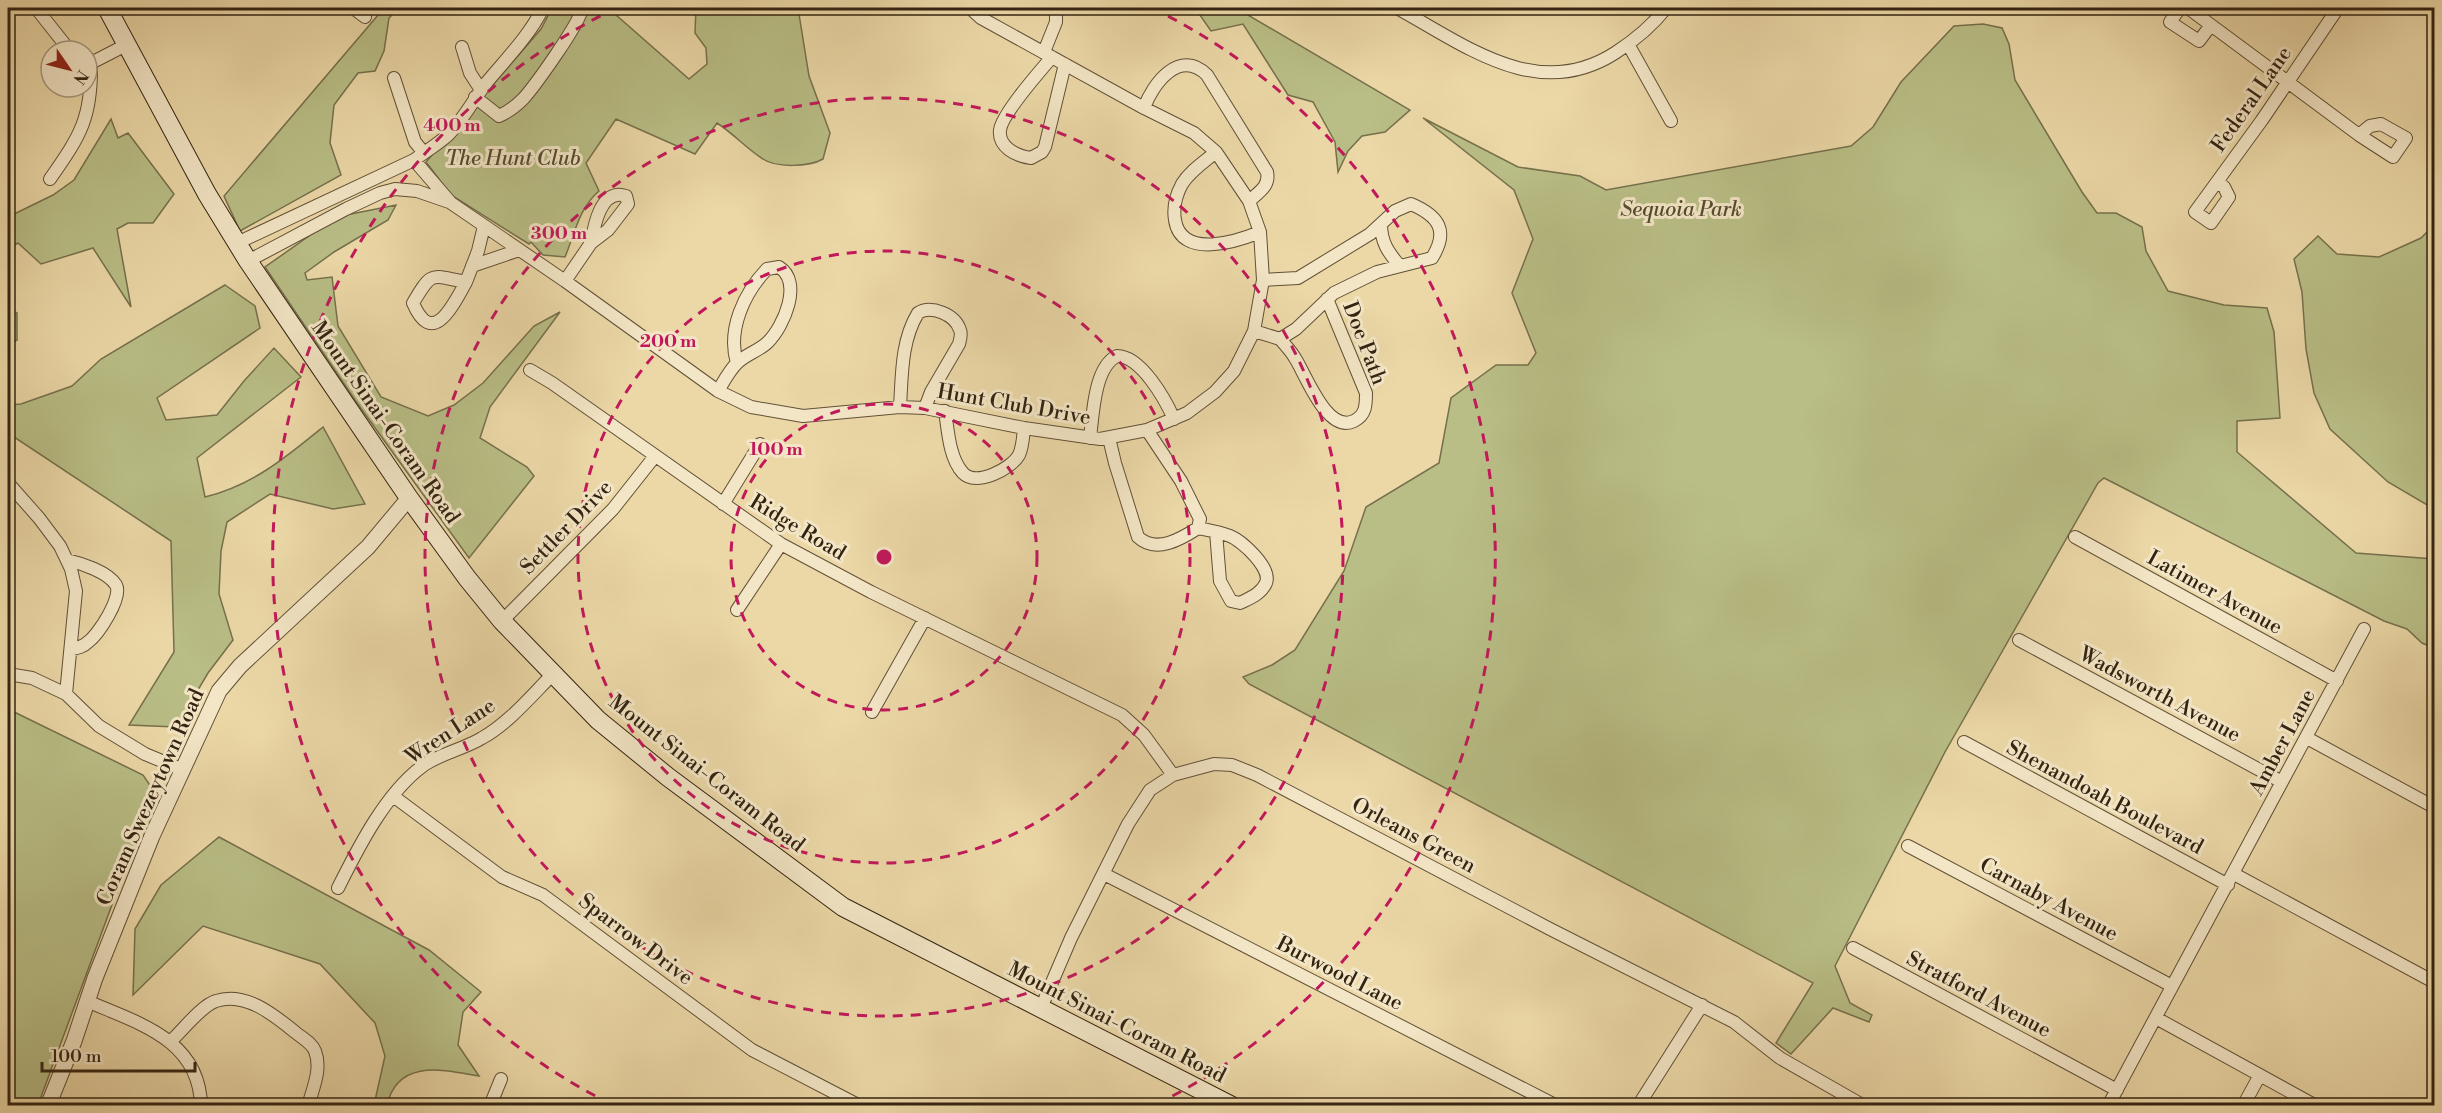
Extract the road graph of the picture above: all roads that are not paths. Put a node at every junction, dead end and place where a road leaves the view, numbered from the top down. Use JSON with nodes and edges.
{"nodes":[{"id":1,"x":36,"y":8,"type":"edge"},
{"id":2,"x":107,"y":8,"type":"edge"},
{"id":3,"x":353,"y":8,"type":"edge"},
{"id":4,"x":542,"y":8,"type":"edge"},
{"id":5,"x":582,"y":8,"type":"edge"},
{"id":6,"x":970,"y":8,"type":"edge"},
{"id":7,"x":1056,"y":8,"type":"edge"},
{"id":8,"x":1396,"y":8,"type":"edge"},
{"id":9,"x":1666,"y":8,"type":"edge"},
{"id":10,"x":2180,"y":8,"type":"edge"},
{"id":11,"x":2188,"y":8,"type":"edge"},
{"id":12,"x":2338,"y":8,"type":"edge"},
{"id":13,"x":365,"y":17,"type":"dead end"},
{"id":14,"x":2211,"y":25,"type":"junction"},
{"id":15,"x":61,"y":39,"type":"edge"},
{"id":16,"x":1628,"y":44,"type":"junction"},
{"id":17,"x":126,"y":45,"type":"junction"},
{"id":18,"x":462,"y":46,"type":"dead end"},
{"id":19,"x":1048,"y":55,"type":"junction"},
{"id":20,"x":99,"y":57,"type":"edge"},
{"id":21,"x":1065,"y":64,"type":"junction"},
{"id":22,"x":394,"y":78,"type":"dead end"},
{"id":23,"x":2287,"y":82,"type":"junction"},
{"id":24,"x":478,"y":93,"type":"junction"},
{"id":25,"x":91,"y":99,"type":"edge"},
{"id":26,"x":1143,"y":108,"type":"junction"},
{"id":27,"x":1671,"y":121,"type":"dead end"},
{"id":28,"x":2359,"y":135,"type":"dead end"},
{"id":29,"x":1216,"y":152,"type":"junction"},
{"id":30,"x":419,"y":156,"type":"junction"},
{"id":31,"x":393,"y":168,"type":"junction"},
{"id":32,"x":50,"y":179,"type":"dead end"},
{"id":33,"x":2217,"y":182,"type":"dead end"},
{"id":34,"x":399,"y":189,"type":"junction"},
{"id":35,"x":1249,"y":201,"type":"junction"},
{"id":36,"x":451,"y":203,"type":"junction"},
{"id":37,"x":1381,"y":224,"type":"junction"},
{"id":38,"x":484,"y":226,"type":"junction"},
{"id":39,"x":1260,"y":232,"type":"junction"},
{"id":40,"x":237,"y":243,"type":"junction"},
{"id":41,"x":591,"y":243,"type":"dead end"},
{"id":42,"x":519,"y":250,"type":"junction"},
{"id":43,"x":248,"y":261,"type":"junction"},
{"id":44,"x":1399,"y":265,"type":"junction"},
{"id":45,"x":472,"y":266,"type":"junction"},
{"id":46,"x":1263,"y":280,"type":"junction"},
{"id":47,"x":565,"y":281,"type":"junction"},
{"id":48,"x":466,"y":282,"type":"junction"},
{"id":49,"x":1327,"y":299,"type":"junction"},
{"id":50,"x":1254,"y":331,"type":"junction"},
{"id":51,"x":1280,"y":339,"type":"junction"},
{"id":52,"x":737,"y":363,"type":"junction"},
{"id":53,"x":530,"y":370,"type":"dead end"},
{"id":54,"x":718,"y":391,"type":"junction"},
{"id":55,"x":900,"y":407,"type":"junction"},
{"id":56,"x":925,"y":408,"type":"junction"},
{"id":57,"x":945,"y":411,"type":"junction"},
{"id":58,"x":1174,"y":419,"type":"junction"},
{"id":59,"x":1024,"y":428,"type":"junction"},
{"id":60,"x":1147,"y":430,"type":"junction"},
{"id":61,"x":1090,"y":438,"type":"junction"},
{"id":62,"x":1109,"y":438,"type":"junction"},
{"id":63,"x":760,"y":444,"type":"dead end"},
{"id":64,"x":655,"y":456,"type":"junction"},
{"id":65,"x":8,"y":483,"type":"edge"},
{"id":66,"x":409,"y":498,"type":"junction"},
{"id":67,"x":723,"y":504,"type":"junction"},
{"id":68,"x":1198,"y":528,"type":"junction"},
{"id":69,"x":1216,"y":532,"type":"junction"},
{"id":70,"x":2075,"y":537,"type":"dead end"},
{"id":71,"x":781,"y":544,"type":"junction"},
{"id":72,"x":67,"y":560,"type":"junction"},
{"id":73,"x":737,"y":610,"type":"dead end"},
{"id":74,"x":925,"y":618,"type":"junction"},
{"id":75,"x":502,"y":621,"type":"junction"},
{"id":76,"x":2364,"y":629,"type":"dead end"},
{"id":77,"x":2019,"y":640,"type":"dead end"},
{"id":78,"x":71,"y":649,"type":"junction"},
{"id":79,"x":8,"y":674,"type":"edge"},
{"id":80,"x":553,"y":674,"type":"junction"},
{"id":81,"x":2337,"y":681,"type":"junction"},
{"id":82,"x":66,"y":694,"type":"junction"},
{"id":83,"x":872,"y":712,"type":"dead end"},
{"id":84,"x":2307,"y":738,"type":"junction"},
{"id":85,"x":1964,"y":742,"type":"dead end"},
{"id":86,"x":181,"y":770,"type":"junction"},
{"id":87,"x":1173,"y":775,"type":"junction"},
{"id":88,"x":2283,"y":782,"type":"junction"},
{"id":89,"x":393,"y":796,"type":"junction"},
{"id":90,"x":2434,"y":807,"type":"edge"},
{"id":91,"x":1908,"y":846,"type":"dead end"},
{"id":92,"x":1104,"y":874,"type":"junction"},
{"id":93,"x":2231,"y":880,"type":"junction"},
{"id":94,"x":338,"y":888,"type":"dead end"},
{"id":95,"x":1853,"y":948,"type":"dead end"},
{"id":96,"x":2434,"y":982,"type":"edge"},
{"id":97,"x":2172,"y":986,"type":"junction"},
{"id":98,"x":87,"y":1001,"type":"junction"},
{"id":99,"x":1702,"y":1005,"type":"junction"},
{"id":100,"x":1041,"y":1008,"type":"junction"},
{"id":101,"x":2156,"y":1018,"type":"junction"},
{"id":102,"x":171,"y":1041,"type":"junction"},
{"id":103,"x":2260,"y":1075,"type":"junction"},
{"id":104,"x":501,"y":1079,"type":"dead end"},
{"id":105,"x":2117,"y":1089,"type":"junction"},
{"id":106,"x":48,"y":1106,"type":"edge"},
{"id":107,"x":201,"y":1106,"type":"edge"},
{"id":108,"x":308,"y":1106,"type":"edge"},
{"id":109,"x":490,"y":1106,"type":"edge"},
{"id":110,"x":860,"y":1106,"type":"edge"},
{"id":111,"x":1232,"y":1106,"type":"edge"},
{"id":112,"x":1557,"y":1106,"type":"edge"},
{"id":113,"x":1638,"y":1106,"type":"edge"},
{"id":114,"x":1864,"y":1106,"type":"edge"},
{"id":115,"x":2108,"y":1106,"type":"edge"},
{"id":116,"x":2243,"y":1106,"type":"edge"},
{"id":117,"x":2316,"y":1106,"type":"edge"}],
"edges":[{"from":1,"to":15,"type":"street"},
{"from":2,"to":17,"type":"main road","name":"Mount Sinai-Coram Road"},
{"from":3,"to":13,"type":"street"},
{"from":4,"to":24,"type":"street"},
{"from":5,"to":24,"type":"street"},
{"from":6,"to":19,"type":"street","name":"Hunt Club Drive"},
{"from":7,"to":19,"type":"street"},
{"from":8,"to":16,"type":"street"},
{"from":9,"to":16,"type":"street"},
{"from":10,"to":14,"type":"street"},
{"from":11,"to":14,"type":"street"},
{"from":12,"to":23,"type":"street","name":"Federal Lane"},
{"from":14,"to":23,"type":"street"},
{"from":16,"to":27,"type":"street"},
{"from":17,"to":20,"type":"street"},
{"from":17,"to":40,"type":"main road","name":"Mount Sinai-Coram Road"},
{"from":18,"to":24,"type":"street"},
{"from":19,"to":21,"type":"street","name":"Hunt Club Drive"},
{"from":19,"to":21,"type":"street"},
{"from":21,"to":26,"type":"street","name":"Hunt Club Drive"},
{"from":22,"to":30,"type":"street","name":"Hunt Club Drive"},
{"from":23,"to":28,"type":"street"},
{"from":23,"to":33,"type":"street","name":"Federal Lane"},
{"from":24,"to":30,"type":"street"},
{"from":25,"to":32,"type":"street"},
{"from":26,"to":29,"type":"street","name":"Hunt Club Drive"},
{"from":26,"to":35,"type":"street"},
{"from":29,"to":35,"type":"street","name":"Hunt Club Drive"},
{"from":29,"to":39,"type":"street"},
{"from":30,"to":31,"type":"street"},
{"from":30,"to":36,"type":"street","name":"Hunt Club Drive"},
{"from":31,"to":34,"type":"street"},
{"from":31,"to":40,"type":"street"},
{"from":34,"to":36,"type":"street","name":"Hunt Club Drive"},
{"from":34,"to":43,"type":"street","name":"Hunt Club Drive"},
{"from":35,"to":39,"type":"street","name":"Hunt Club Drive"},
{"from":36,"to":38,"type":"street","name":"Hunt Club Drive"},
{"from":37,"to":44,"type":"street"},
{"from":37,"to":44,"type":"street"},
{"from":37,"to":46,"type":"street"},
{"from":38,"to":42,"type":"street","name":"Hunt Club Drive"},
{"from":38,"to":45,"type":"street"},
{"from":39,"to":46,"type":"street","name":"Hunt Club Drive"},
{"from":40,"to":43,"type":"main road","name":"Mount Sinai-Coram Road"},
{"from":41,"to":47,"type":"street"},
{"from":42,"to":45,"type":"street"},
{"from":42,"to":47,"type":"street","name":"Hunt Club Drive"},
{"from":43,"to":66,"type":"main road","name":"Mount Sinai-Coram Road"},
{"from":44,"to":49,"type":"street"},
{"from":45,"to":48,"type":"street"},
{"from":46,"to":50,"type":"street","name":"Hunt Club Drive"},
{"from":47,"to":54,"type":"street","name":"Hunt Club Drive"},
{"from":48,"to":48,"type":"street"},
{"from":49,"to":51,"type":"street"},
{"from":49,"to":51,"type":"street","name":"Doe Path"},
{"from":50,"to":51,"type":"street"},
{"from":50,"to":58,"type":"street","name":"Hunt Club Drive"},
{"from":52,"to":52,"type":"street"},
{"from":52,"to":54,"type":"street"},
{"from":53,"to":64,"type":"street","name":"Ridge Road"},
{"from":54,"to":55,"type":"street","name":"Hunt Club Drive"},
{"from":55,"to":56,"type":"street","name":"Hunt Club Drive"},
{"from":55,"to":56,"type":"street"},
{"from":56,"to":57,"type":"street","name":"Hunt Club Drive"},
{"from":57,"to":59,"type":"street","name":"Hunt Club Drive"},
{"from":57,"to":59,"type":"street"},
{"from":58,"to":60,"type":"street","name":"Hunt Club Drive"},
{"from":58,"to":61,"type":"street"},
{"from":59,"to":61,"type":"street","name":"Hunt Club Drive"},
{"from":60,"to":62,"type":"street","name":"Hunt Club Drive"},
{"from":60,"to":68,"type":"street"},
{"from":61,"to":62,"type":"street","name":"Hunt Club Drive"},
{"from":62,"to":68,"type":"street"},
{"from":63,"to":67,"type":"street"},
{"from":64,"to":67,"type":"street","name":"Ridge Road"},
{"from":64,"to":75,"type":"street","name":"Settler Drive"},
{"from":65,"to":72,"type":"street"},
{"from":66,"to":75,"type":"main road","name":"Mount Sinai-Coram Road"},
{"from":66,"to":86,"type":"street","name":"Coram Swezeytown Road"},
{"from":67,"to":71,"type":"street","name":"Ridge Road"},
{"from":68,"to":69,"type":"street"},
{"from":69,"to":69,"type":"street"},
{"from":70,"to":81,"type":"street","name":"Latimer Avenue"},
{"from":71,"to":73,"type":"street"},
{"from":71,"to":74,"type":"street","name":"Ridge Road"},
{"from":72,"to":78,"type":"street"},
{"from":72,"to":78,"type":"street"},
{"from":74,"to":83,"type":"street"},
{"from":74,"to":87,"type":"street","name":"Ridge Road"},
{"from":75,"to":80,"type":"main road","name":"Mount Sinai-Coram Road"},
{"from":76,"to":81,"type":"street","name":"Amber Lane"},
{"from":77,"to":88,"type":"street","name":"Wadsworth Avenue"},
{"from":78,"to":82,"type":"street"},
{"from":79,"to":82,"type":"street"},
{"from":80,"to":89,"type":"street","name":"Wren Lane"},
{"from":80,"to":100,"type":"main road","name":"Mount Sinai-Coram Road"},
{"from":81,"to":84,"type":"street","name":"Amber Lane"},
{"from":82,"to":86,"type":"street"},
{"from":84,"to":88,"type":"street","name":"Amber Lane"},
{"from":84,"to":90,"type":"street"},
{"from":85,"to":93,"type":"street","name":"Shenandoah Boulevard"},
{"from":86,"to":98,"type":"street","name":"Coram Swezeytown Road"},
{"from":87,"to":92,"type":"street","name":"Orleans Green"},
{"from":87,"to":99,"type":"street","name":"Orleans Green"},
{"from":88,"to":93,"type":"street","name":"Amber Lane"},
{"from":89,"to":94,"type":"street","name":"Wren Lane"},
{"from":89,"to":110,"type":"street","name":"Sparrow Drive"},
{"from":91,"to":97,"type":"street","name":"Carnaby Avenue"},
{"from":92,"to":100,"type":"street","name":"Orleans Green"},
{"from":92,"to":112,"type":"street","name":"Burwood Lane"},
{"from":93,"to":96,"type":"street","name":"Shenandoah Boulevard"},
{"from":93,"to":97,"type":"street","name":"Amber Lane"},
{"from":95,"to":105,"type":"street","name":"Stratford Avenue"},
{"from":97,"to":101,"type":"street","name":"Amber Lane"},
{"from":98,"to":102,"type":"street"},
{"from":98,"to":106,"type":"street","name":"Coram Swezeytown Road"},
{"from":99,"to":113,"type":"street"},
{"from":99,"to":114,"type":"street","name":"Orleans Green"},
{"from":100,"to":111,"type":"main road","name":"Mount Sinai-Coram Road"},
{"from":101,"to":103,"type":"street"},
{"from":101,"to":105,"type":"street","name":"Amber Lane"},
{"from":102,"to":107,"type":"street"},
{"from":102,"to":108,"type":"street"},
{"from":103,"to":116,"type":"street"},
{"from":103,"to":117,"type":"street"},
{"from":104,"to":109,"type":"street"},
{"from":105,"to":115,"type":"street","name":"Amber Lane"}]}
